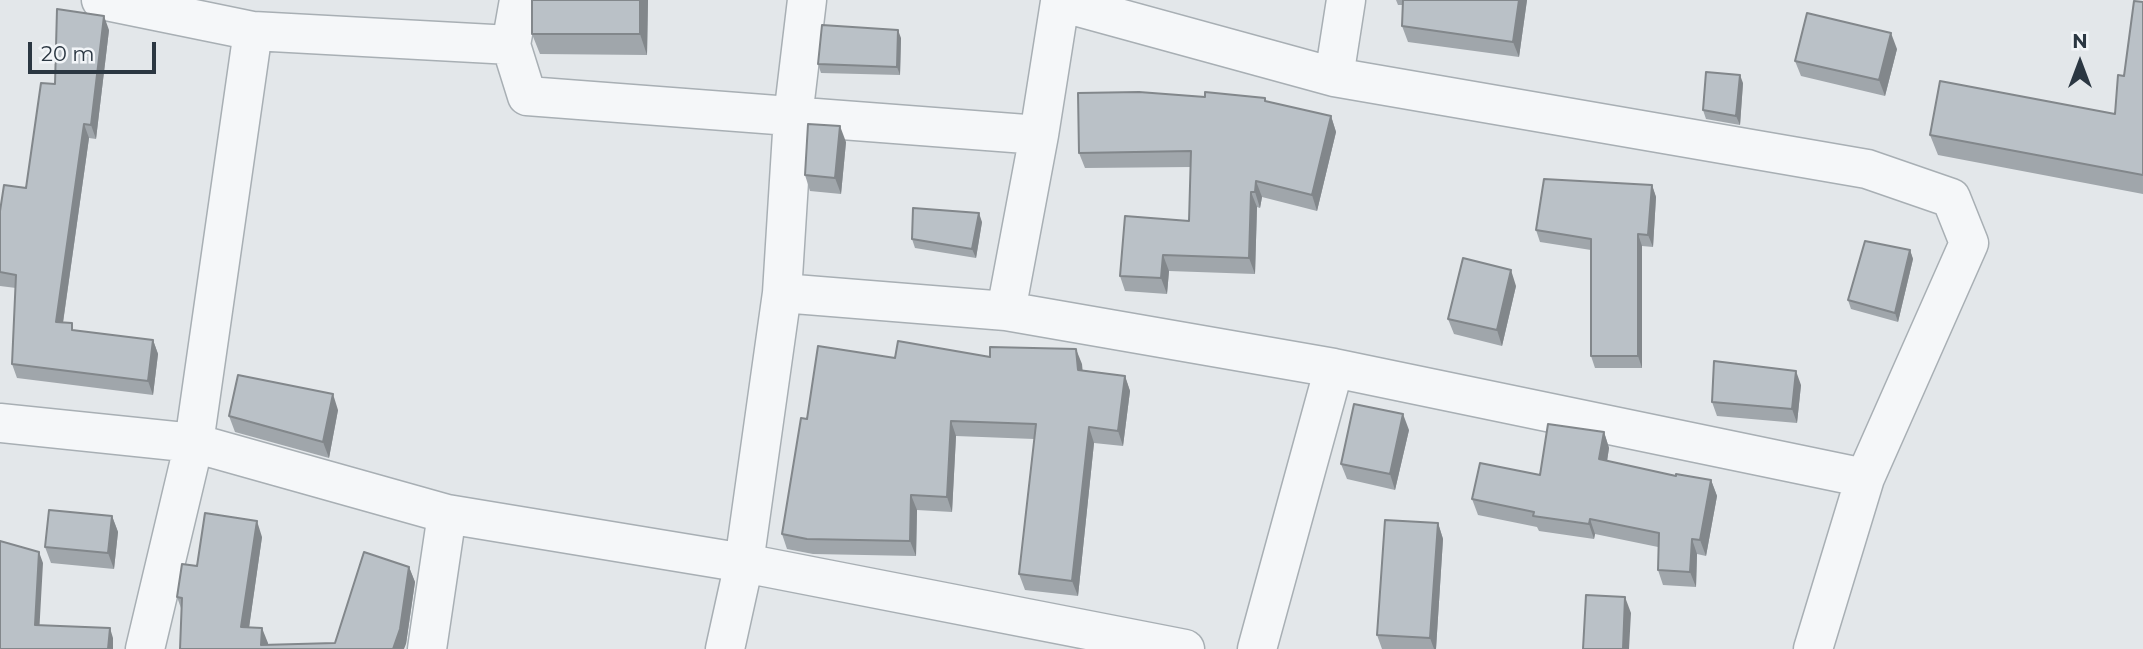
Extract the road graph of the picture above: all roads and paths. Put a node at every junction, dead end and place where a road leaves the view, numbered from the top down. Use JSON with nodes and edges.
{"nodes":[{"id":1,"x":101,"y":0,"type":"edge"},
{"id":2,"x":519,"y":0,"type":"edge"},
{"id":3,"x":807,"y":0,"type":"edge"},
{"id":4,"x":1346,"y":0,"type":"edge"},
{"id":5,"x":1060,"y":1,"type":"edge"},
{"id":6,"x":253,"y":31,"type":"junction"},
{"id":7,"x":512,"y":45,"type":"junction"},
{"id":8,"x":1334,"y":77,"type":"junction"},
{"id":9,"x":793,"y":117,"type":"junction"},
{"id":10,"x":1039,"y":135,"type":"junction"},
{"id":11,"x":782,"y":293,"type":"junction"},
{"id":12,"x":1006,"y":311,"type":"junction"},
{"id":13,"x":1334,"y":368,"type":"junction"},
{"id":14,"x":0,"y":423,"type":"edge"},
{"id":15,"x":194,"y":443,"type":"junction"},
{"id":16,"x":1865,"y":478,"type":"junction"},
{"id":17,"x":447,"y":514,"type":"junction"},
{"id":18,"x":744,"y":563,"type":"junction"},
{"id":19,"x":145,"y":649,"type":"edge"},
{"id":20,"x":427,"y":649,"type":"edge"},
{"id":21,"x":725,"y":649,"type":"edge"},
{"id":22,"x":1185,"y":649,"type":"edge"},
{"id":23,"x":1257,"y":649,"type":"edge"},
{"id":24,"x":1813,"y":649,"type":"edge"}],
"edges":[{"from":1,"to":6,"type":"street"},
{"from":2,"to":7,"type":"street"},
{"from":3,"to":9,"type":"street"},
{"from":4,"to":8,"type":"street"},
{"from":5,"to":8,"type":"street"},
{"from":5,"to":10,"type":"street"},
{"from":6,"to":7,"type":"street"},
{"from":6,"to":15,"type":"street"},
{"from":7,"to":9,"type":"street"},
{"from":8,"to":16,"type":"street"},
{"from":9,"to":10,"type":"street"},
{"from":9,"to":11,"type":"street"},
{"from":10,"to":12,"type":"street"},
{"from":11,"to":12,"type":"street"},
{"from":11,"to":18,"type":"street"},
{"from":12,"to":13,"type":"street"},
{"from":13,"to":16,"type":"street"},
{"from":13,"to":23,"type":"street"},
{"from":14,"to":15,"type":"street"},
{"from":15,"to":17,"type":"street"},
{"from":15,"to":19,"type":"street"},
{"from":16,"to":24,"type":"street"},
{"from":17,"to":18,"type":"street"},
{"from":17,"to":20,"type":"street"},
{"from":18,"to":21,"type":"street"},
{"from":18,"to":22,"type":"street"}]}
